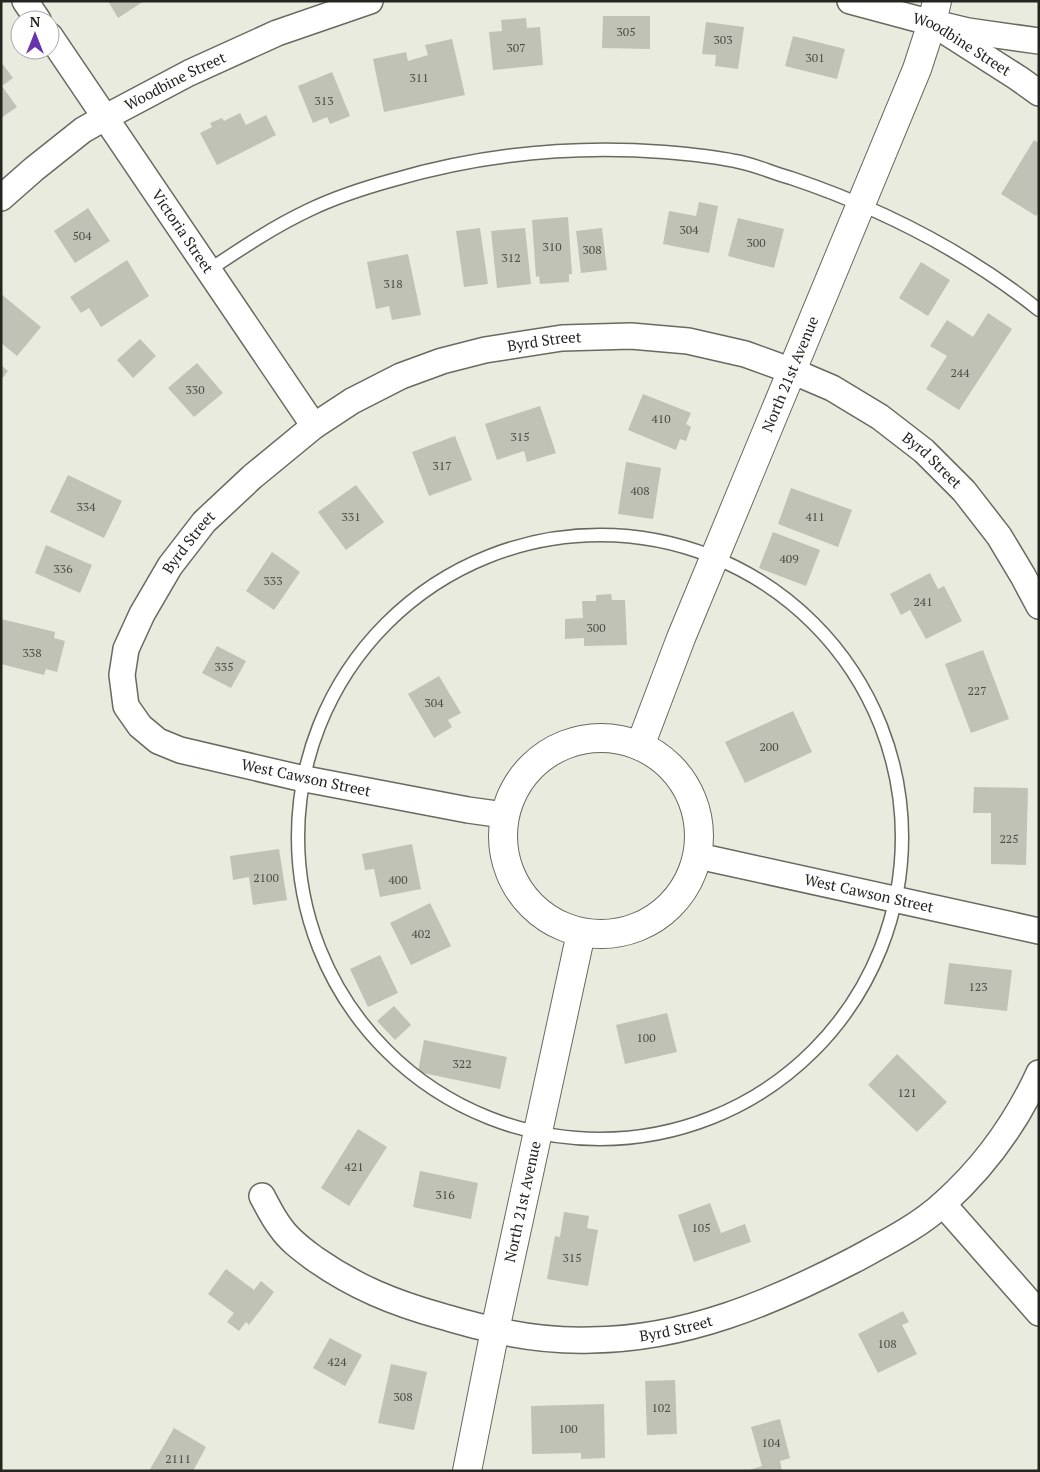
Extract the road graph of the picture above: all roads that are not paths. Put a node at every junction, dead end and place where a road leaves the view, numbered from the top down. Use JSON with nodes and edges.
{"nodes":[{"id":1,"x":370,"y":1,"type":"edge"},
{"id":2,"x":850,"y":1,"type":"edge"},
{"id":3,"x":935,"y":12,"type":"edge"},
{"id":4,"x":1039,"y":41,"type":"edge"},
{"id":5,"x":60,"y":50,"type":"edge"},
{"id":6,"x":1039,"y":93,"type":"edge"},
{"id":7,"x":106,"y":117,"type":"junction"},
{"id":8,"x":1,"y":198,"type":"edge"},
{"id":9,"x":861,"y":204,"type":"junction"},
{"id":10,"x":209,"y":270,"type":"junction"},
{"id":11,"x":1039,"y":310,"type":"edge"},
{"id":12,"x":792,"y":371,"type":"junction"},
{"id":13,"x":314,"y":426,"type":"junction"},
{"id":14,"x":716,"y":554,"type":"junction"},
{"id":15,"x":1039,"y":606,"type":"edge"},
{"id":16,"x":126,"y":706,"type":"joint"},
{"id":17,"x":640,"y":746,"type":"junction"},
{"id":18,"x":300,"y":778,"type":"junction"},
{"id":19,"x":504,"y":815,"type":"junction"},
{"id":20,"x":698,"y":856,"type":"junction"},
{"id":21,"x":897,"y":899,"type":"junction"},
{"id":22,"x":1039,"y":931,"type":"edge"},
{"id":23,"x":581,"y":932,"type":"junction"},
{"id":24,"x":1039,"y":1073,"type":"edge"},
{"id":25,"x":537,"y":1133,"type":"junction"},
{"id":26,"x":262,"y":1196,"type":"dead end"},
{"id":27,"x":943,"y":1204,"type":"junction"},
{"id":28,"x":1039,"y":1313,"type":"edge"},
{"id":29,"x":495,"y":1330,"type":"junction"},
{"id":30,"x":467,"y":1471,"type":"edge"}],
"edges":[{"from":1,"to":7,"type":"street","name":"Woodbine Street"},
{"from":2,"to":3,"type":"street","name":"Woodbine Street"},
{"from":3,"to":4,"type":"street"},
{"from":3,"to":6,"type":"street","name":"Woodbine Street"},
{"from":3,"to":9,"type":"street","name":"North 21st Avenue"},
{"from":5,"to":7,"type":"street","name":"Victoria Street"},
{"from":7,"to":8,"type":"street","name":"Woodbine Street"},
{"from":7,"to":10,"type":"street","name":"Victoria Street"},
{"from":9,"to":10,"type":"lane"},
{"from":9,"to":11,"type":"lane"},
{"from":9,"to":12,"type":"street","name":"North 21st Avenue"},
{"from":10,"to":13,"type":"street","name":"Victoria Street"},
{"from":12,"to":13,"type":"street","name":"Byrd Street"},
{"from":12,"to":14,"type":"street","name":"North 21st Avenue"},
{"from":12,"to":15,"type":"street","name":"Byrd Street"},
{"from":13,"to":16,"type":"street","name":"Byrd Street"},
{"from":14,"to":17,"type":"street","name":"North 21st Avenue"},
{"from":14,"to":18,"type":"lane"},
{"from":14,"to":21,"type":"lane"},
{"from":16,"to":18,"type":"street","name":"West Cawson Street"},
{"from":17,"to":19,"type":"street"},
{"from":17,"to":20,"type":"street"},
{"from":18,"to":19,"type":"street","name":"West Cawson Street"},
{"from":18,"to":25,"type":"lane"},
{"from":19,"to":23,"type":"street"},
{"from":20,"to":21,"type":"street","name":"West Cawson Street"},
{"from":20,"to":23,"type":"street"},
{"from":21,"to":22,"type":"street","name":"West Cawson Street"},
{"from":21,"to":25,"type":"lane"},
{"from":23,"to":25,"type":"street","name":"North 21st Avenue"},
{"from":24,"to":27,"type":"street","name":"Byrd Street"},
{"from":25,"to":29,"type":"street","name":"North 21st Avenue"},
{"from":26,"to":29,"type":"street","name":"Byrd Street"},
{"from":27,"to":28,"type":"street"},
{"from":27,"to":29,"type":"street","name":"Byrd Street"},
{"from":29,"to":30,"type":"street","name":"North 21st Avenue"}]}
